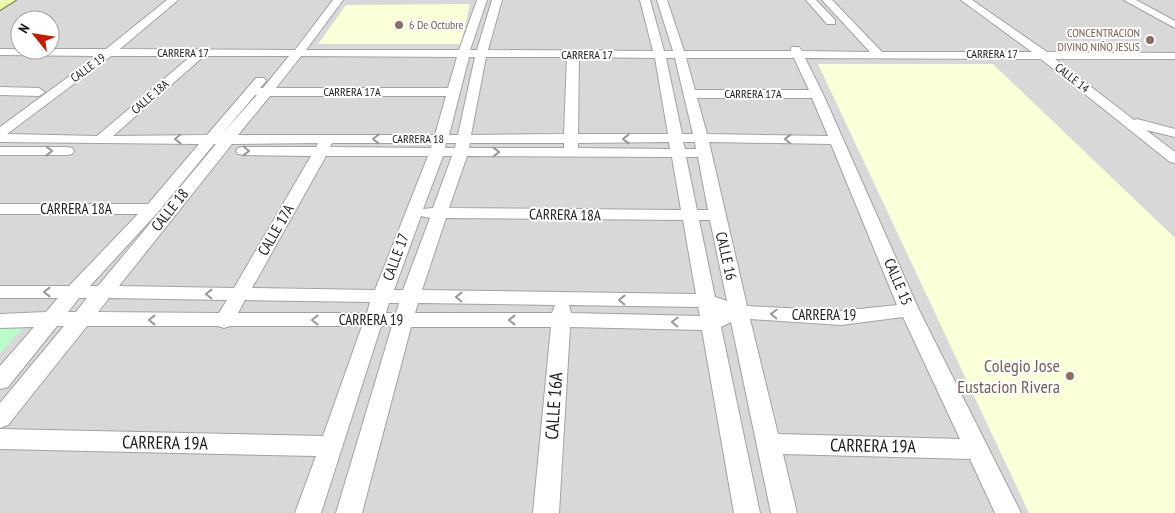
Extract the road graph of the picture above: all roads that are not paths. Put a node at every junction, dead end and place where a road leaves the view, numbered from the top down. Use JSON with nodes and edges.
{"nodes":[{"id":1,"x":10,"y":0,"type":"edge"},
{"id":2,"x":159,"y":0,"type":"edge"},
{"id":3,"x":173,"y":0,"type":"edge"},
{"id":4,"x":324,"y":0,"type":"edge"},
{"id":5,"x":338,"y":0,"type":"edge"},
{"id":6,"x":482,"y":0,"type":"edge"},
{"id":7,"x":497,"y":0,"type":"edge"},
{"id":8,"x":645,"y":0,"type":"edge"},
{"id":9,"x":662,"y":0,"type":"edge"},
{"id":10,"x":811,"y":0,"type":"edge"},
{"id":11,"x":827,"y":0,"type":"edge"},
{"id":12,"x":966,"y":0,"type":"edge"},
{"id":13,"x":981,"y":0,"type":"edge"},
{"id":14,"x":1129,"y":0,"type":"edge"},
{"id":15,"x":1143,"y":0,"type":"edge"},
{"id":16,"x":0,"y":6,"type":"edge"},
{"id":17,"x":1175,"y":16,"type":"edge"},
{"id":18,"x":1175,"y":25,"type":"edge"},
{"id":19,"x":836,"y":27,"type":"dead end"},
{"id":20,"x":120,"y":44,"type":"junction"},
{"id":21,"x":60,"y":45,"type":"edge"},
{"id":22,"x":1175,"y":48,"type":"edge"},
{"id":23,"x":106,"y":49,"type":"junction"},
{"id":24,"x":293,"y":49,"type":"junction"},
{"id":25,"x":1040,"y":49,"type":"junction"},
{"id":26,"x":474,"y":50,"type":"junction"},
{"id":27,"x":658,"y":50,"type":"junction"},
{"id":28,"x":678,"y":50,"type":"junction"},
{"id":29,"x":874,"y":51,"type":"junction"},
{"id":30,"x":0,"y":52,"type":"edge"},
{"id":31,"x":797,"y":52,"type":"junction"},
{"id":32,"x":94,"y":53,"type":"junction"},
{"id":33,"x":200,"y":54,"type":"junction"},
{"id":34,"x":572,"y":54,"type":"junction"},
{"id":35,"x":1175,"y":56,"type":"edge"},
{"id":36,"x":0,"y":92,"type":"edge"},
{"id":37,"x":39,"y":92,"type":"junction"},
{"id":38,"x":259,"y":92,"type":"junction"},
{"id":39,"x":454,"y":92,"type":"junction"},
{"id":40,"x":689,"y":94,"type":"junction"},
{"id":41,"x":817,"y":94,"type":"junction"},
{"id":42,"x":0,"y":119,"type":"edge"},
{"id":43,"x":1126,"y":120,"type":"junction"},
{"id":44,"x":1160,"y":131,"type":"junction"},
{"id":45,"x":0,"y":133,"type":"edge"},
{"id":46,"x":1175,"y":133,"type":"edge"},
{"id":47,"x":0,"y":138,"type":"edge"},
{"id":48,"x":100,"y":140,"type":"junction"},
{"id":49,"x":837,"y":140,"type":"junction"},
{"id":50,"x":1175,"y":143,"type":"edge"},
{"id":51,"x":214,"y":144,"type":"junction"},
{"id":52,"x":439,"y":145,"type":"junction"},
{"id":53,"x":462,"y":145,"type":"junction"},
{"id":54,"x":571,"y":145,"type":"junction"},
{"id":55,"x":325,"y":146,"type":"junction"},
{"id":56,"x":676,"y":146,"type":"junction"},
{"id":57,"x":703,"y":146,"type":"junction"},
{"id":58,"x":0,"y":151,"type":"edge"},
{"id":59,"x":1175,"y":159,"type":"edge"},
{"id":60,"x":0,"y":209,"type":"edge"},
{"id":61,"x":152,"y":209,"type":"junction"},
{"id":62,"x":412,"y":213,"type":"junction"},
{"id":63,"x":438,"y":214,"type":"junction"},
{"id":64,"x":717,"y":215,"type":"junction"},
{"id":65,"x":689,"y":216,"type":"junction"},
{"id":66,"x":0,"y":292,"type":"edge"},
{"id":67,"x":74,"y":292,"type":"junction"},
{"id":68,"x":103,"y":292,"type":"junction"},
{"id":69,"x":238,"y":295,"type":"junction"},
{"id":70,"x":382,"y":296,"type":"junction"},
{"id":71,"x":410,"y":296,"type":"junction"},
{"id":72,"x":707,"y":301,"type":"junction"},
{"id":73,"x":562,"y":310,"type":"junction"},
{"id":74,"x":909,"y":310,"type":"junction"},
{"id":75,"x":739,"y":312,"type":"junction"},
{"id":76,"x":54,"y":319,"type":"junction"},
{"id":77,"x":82,"y":320,"type":"junction"},
{"id":78,"x":374,"y":320,"type":"junction"},
{"id":79,"x":403,"y":320,"type":"junction"},
{"id":80,"x":0,"y":321,"type":"edge"},
{"id":81,"x":224,"y":321,"type":"junction"},
{"id":82,"x":711,"y":323,"type":"junction"},
{"id":83,"x":0,"y":381,"type":"edge"},
{"id":84,"x":0,"y":418,"type":"edge"},
{"id":85,"x":0,"y":439,"type":"edge"},
{"id":86,"x":768,"y":444,"type":"junction"},
{"id":87,"x":330,"y":446,"type":"junction"},
{"id":88,"x":977,"y":449,"type":"junction"},
{"id":89,"x":308,"y":513,"type":"edge"},
{"id":90,"x":349,"y":513,"type":"edge"},
{"id":91,"x":546,"y":513,"type":"edge"},
{"id":92,"x":747,"y":513,"type":"edge"},
{"id":93,"x":784,"y":513,"type":"edge"},
{"id":94,"x":1008,"y":513,"type":"edge"}],
"edges":[{"from":1,"to":16,"type":"street"},
{"from":2,"to":23,"type":"street","name":"CALLE 19"},
{"from":3,"to":20,"type":"street","name":"CALLE 19"},
{"from":4,"to":24,"type":"street","name":"CALLE 18"},
{"from":5,"to":24,"type":"street","name":"CALLE 18"},
{"from":6,"to":26,"type":"street","name":"CALLE 17"},
{"from":7,"to":26,"type":"street","name":"CALLE 17"},
{"from":8,"to":27,"type":"street","name":"CALLE 16"},
{"from":9,"to":28,"type":"street","name":"CALLE 16"},
{"from":10,"to":19,"type":"street"},
{"from":11,"to":29,"type":"street"},
{"from":12,"to":25,"type":"street","name":"CALLE 14"},
{"from":13,"to":25,"type":"street","name":"CALLE 14"},
{"from":14,"to":18,"type":"street"},
{"from":15,"to":17,"type":"street"},
{"from":20,"to":23,"type":"street","name":"CALLE 19"},
{"from":20,"to":24,"type":"street","name":"CARRERA 17"},
{"from":21,"to":23,"type":"street","name":"CARRERA 17"},
{"from":22,"to":25,"type":"street","name":"CARRERA 17"},
{"from":23,"to":32,"type":"street","name":"CALLE 19"},
{"from":23,"to":33,"type":"street","name":"CARRERA 17"},
{"from":23,"to":45,"type":"street","name":"CALLE 19"},
{"from":24,"to":26,"type":"street","name":"CARRERA 17"},
{"from":24,"to":33,"type":"street","name":"CARRERA 17"},
{"from":24,"to":38,"type":"street","name":"CALLE 18"},
{"from":25,"to":29,"type":"street","name":"CARRERA 17"},
{"from":25,"to":35,"type":"street","name":"CARRERA 17"},
{"from":25,"to":43,"type":"street","name":"CALLE 14"},
{"from":26,"to":27,"type":"street","name":"CARRERA 17"},
{"from":26,"to":34,"type":"street","name":"CARRERA 17"},
{"from":26,"to":39,"type":"street","name":"CALLE 17"},
{"from":26,"to":53,"type":"street","name":"CALLE 17"},
{"from":27,"to":28,"type":"street","name":"CARRERA 17"},
{"from":27,"to":34,"type":"street","name":"CARRERA 17"},
{"from":27,"to":56,"type":"street","name":"CALLE 16"},
{"from":28,"to":31,"type":"street","name":"CARRERA 17"},
{"from":28,"to":40,"type":"street","name":"CALLE 16"},
{"from":29,"to":31,"type":"street","name":"CARRERA 17"},
{"from":30,"to":32,"type":"street"},
{"from":31,"to":41,"type":"street","name":"CALLE 15"},
{"from":32,"to":37,"type":"street","name":"CALLE 19"},
{"from":33,"to":48,"type":"street","name":"CALLE 18A"},
{"from":34,"to":54,"type":"street"},
{"from":36,"to":37,"type":"street"},
{"from":37,"to":42,"type":"street","name":"CALLE 19"},
{"from":38,"to":39,"type":"street","name":"CARRERA 17A"},
{"from":38,"to":51,"type":"street","name":"CALLE 18"},
{"from":39,"to":52,"type":"street","name":"CALLE 17"},
{"from":40,"to":41,"type":"street","name":"CARRERA 17A"},
{"from":40,"to":57,"type":"street","name":"CALLE 16"},
{"from":41,"to":49,"type":"street","name":"CALLE 15"},
{"from":43,"to":44,"type":"street"},
{"from":43,"to":59,"type":"street","name":"CALLE 14"},
{"from":44,"to":46,"type":"street"},
{"from":44,"to":50,"type":"street"},
{"from":47,"to":48,"type":"street","name":"CARRERA 18"},
{"from":51,"to":48,"type":"street","name":"CARRERA 18","one_way":true},
{"from":49,"to":57,"type":"street","name":"CARRERA 18","one_way":true},
{"from":49,"to":74,"type":"street","name":"CALLE 15"},
{"from":51,"to":55,"type":"street","name":"CARRERA 18"},
{"from":58,"to":51,"type":"street","name":"CARRERA 18","one_way":true},
{"from":51,"to":61,"type":"street","name":"CALLE 18"},
{"from":51,"to":68,"type":"street","name":"CALLE 18"},
{"from":52,"to":53,"type":"street","name":"CARRERA 18"},
{"from":52,"to":55,"type":"street","name":"CARRERA 18"},
{"from":52,"to":62,"type":"street","name":"CALLE 17"},
{"from":53,"to":54,"type":"street","name":"CARRERA 18"},
{"from":53,"to":63,"type":"street","name":"CALLE 17"},
{"from":54,"to":56,"type":"street","name":"CARRERA 18"},
{"from":55,"to":69,"type":"street","name":"CALLE 17A"},
{"from":56,"to":57,"type":"street","name":"CARRERA 18"},
{"from":56,"to":65,"type":"street","name":"CALLE 16"},
{"from":57,"to":64,"type":"street","name":"CALLE 16"},
{"from":60,"to":61,"type":"street","name":"CARRERA 18A"},
{"from":61,"to":67,"type":"street","name":"CALLE 18"},
{"from":62,"to":63,"type":"street","name":"CARRERA 18A"},
{"from":62,"to":70,"type":"street","name":"CALLE 17"},
{"from":63,"to":65,"type":"street","name":"CARRERA 18A"},
{"from":63,"to":71,"type":"street","name":"CALLE 17"},
{"from":64,"to":65,"type":"street","name":"CARRERA 18A"},
{"from":64,"to":75,"type":"street","name":"CALLE 16"},
{"from":65,"to":72,"type":"street","name":"CALLE 16"},
{"from":67,"to":66,"type":"street","name":"CARRERA 19","one_way":true},
{"from":67,"to":68,"type":"street","name":"CARRERA 19"},
{"from":67,"to":76,"type":"street","name":"CALLE 18"},
{"from":69,"to":68,"type":"street","name":"CARRERA 19","one_way":true},
{"from":68,"to":77,"type":"street","name":"CALLE 18"},
{"from":69,"to":70,"type":"street","name":"CARRERA 19"},
{"from":69,"to":81,"type":"street","name":"CALLE 17A"},
{"from":70,"to":71,"type":"street","name":"CARRERA 19"},
{"from":70,"to":78,"type":"street","name":"CALLE 17"},
{"from":73,"to":71,"type":"street","name":"CARRERA 19","one_way":true},
{"from":71,"to":79,"type":"street","name":"CALLE 17"},
{"from":72,"to":73,"type":"street","name":"CARRERA 19","one_way":true},
{"from":72,"to":75,"type":"street","name":"CARRERA 19"},
{"from":72,"to":82,"type":"street","name":"CALLE 16"},
{"from":73,"to":79,"type":"street","name":"CARRERA 19","one_way":true},
{"from":82,"to":73,"type":"street","name":"CARRERA 19","one_way":true},
{"from":73,"to":91,"type":"street","name":"CALLE 16A"},
{"from":74,"to":75,"type":"street","name":"CARRERA 19","one_way":true},
{"from":74,"to":88,"type":"street","name":"CALLE 15"},
{"from":75,"to":82,"type":"street","name":"CARRERA 19"},
{"from":75,"to":86,"type":"street","name":"CALLE 16"},
{"from":76,"to":77,"type":"street","name":"CARRERA 19"},
{"from":76,"to":80,"type":"street","name":"CARRERA 19"},
{"from":76,"to":83,"type":"street","name":"CALLE 18"},
{"from":81,"to":77,"type":"street","name":"CARRERA 19","one_way":true},
{"from":77,"to":84,"type":"street","name":"CALLE 18"},
{"from":78,"to":79,"type":"street","name":"CARRERA 19"},
{"from":78,"to":81,"type":"street","name":"CARRERA 19","one_way":true},
{"from":78,"to":87,"type":"street","name":"CALLE 17"},
{"from":79,"to":90,"type":"street","name":"CALLE 17"},
{"from":82,"to":92,"type":"street","name":"CALLE 16"},
{"from":85,"to":87,"type":"street","name":"CARRERA 19A"},
{"from":86,"to":88,"type":"street","name":"CARRERA 19A"},
{"from":86,"to":93,"type":"street","name":"CALLE 16"},
{"from":87,"to":89,"type":"street","name":"CALLE 17"},
{"from":88,"to":94,"type":"street","name":"CALLE 15"}]}
